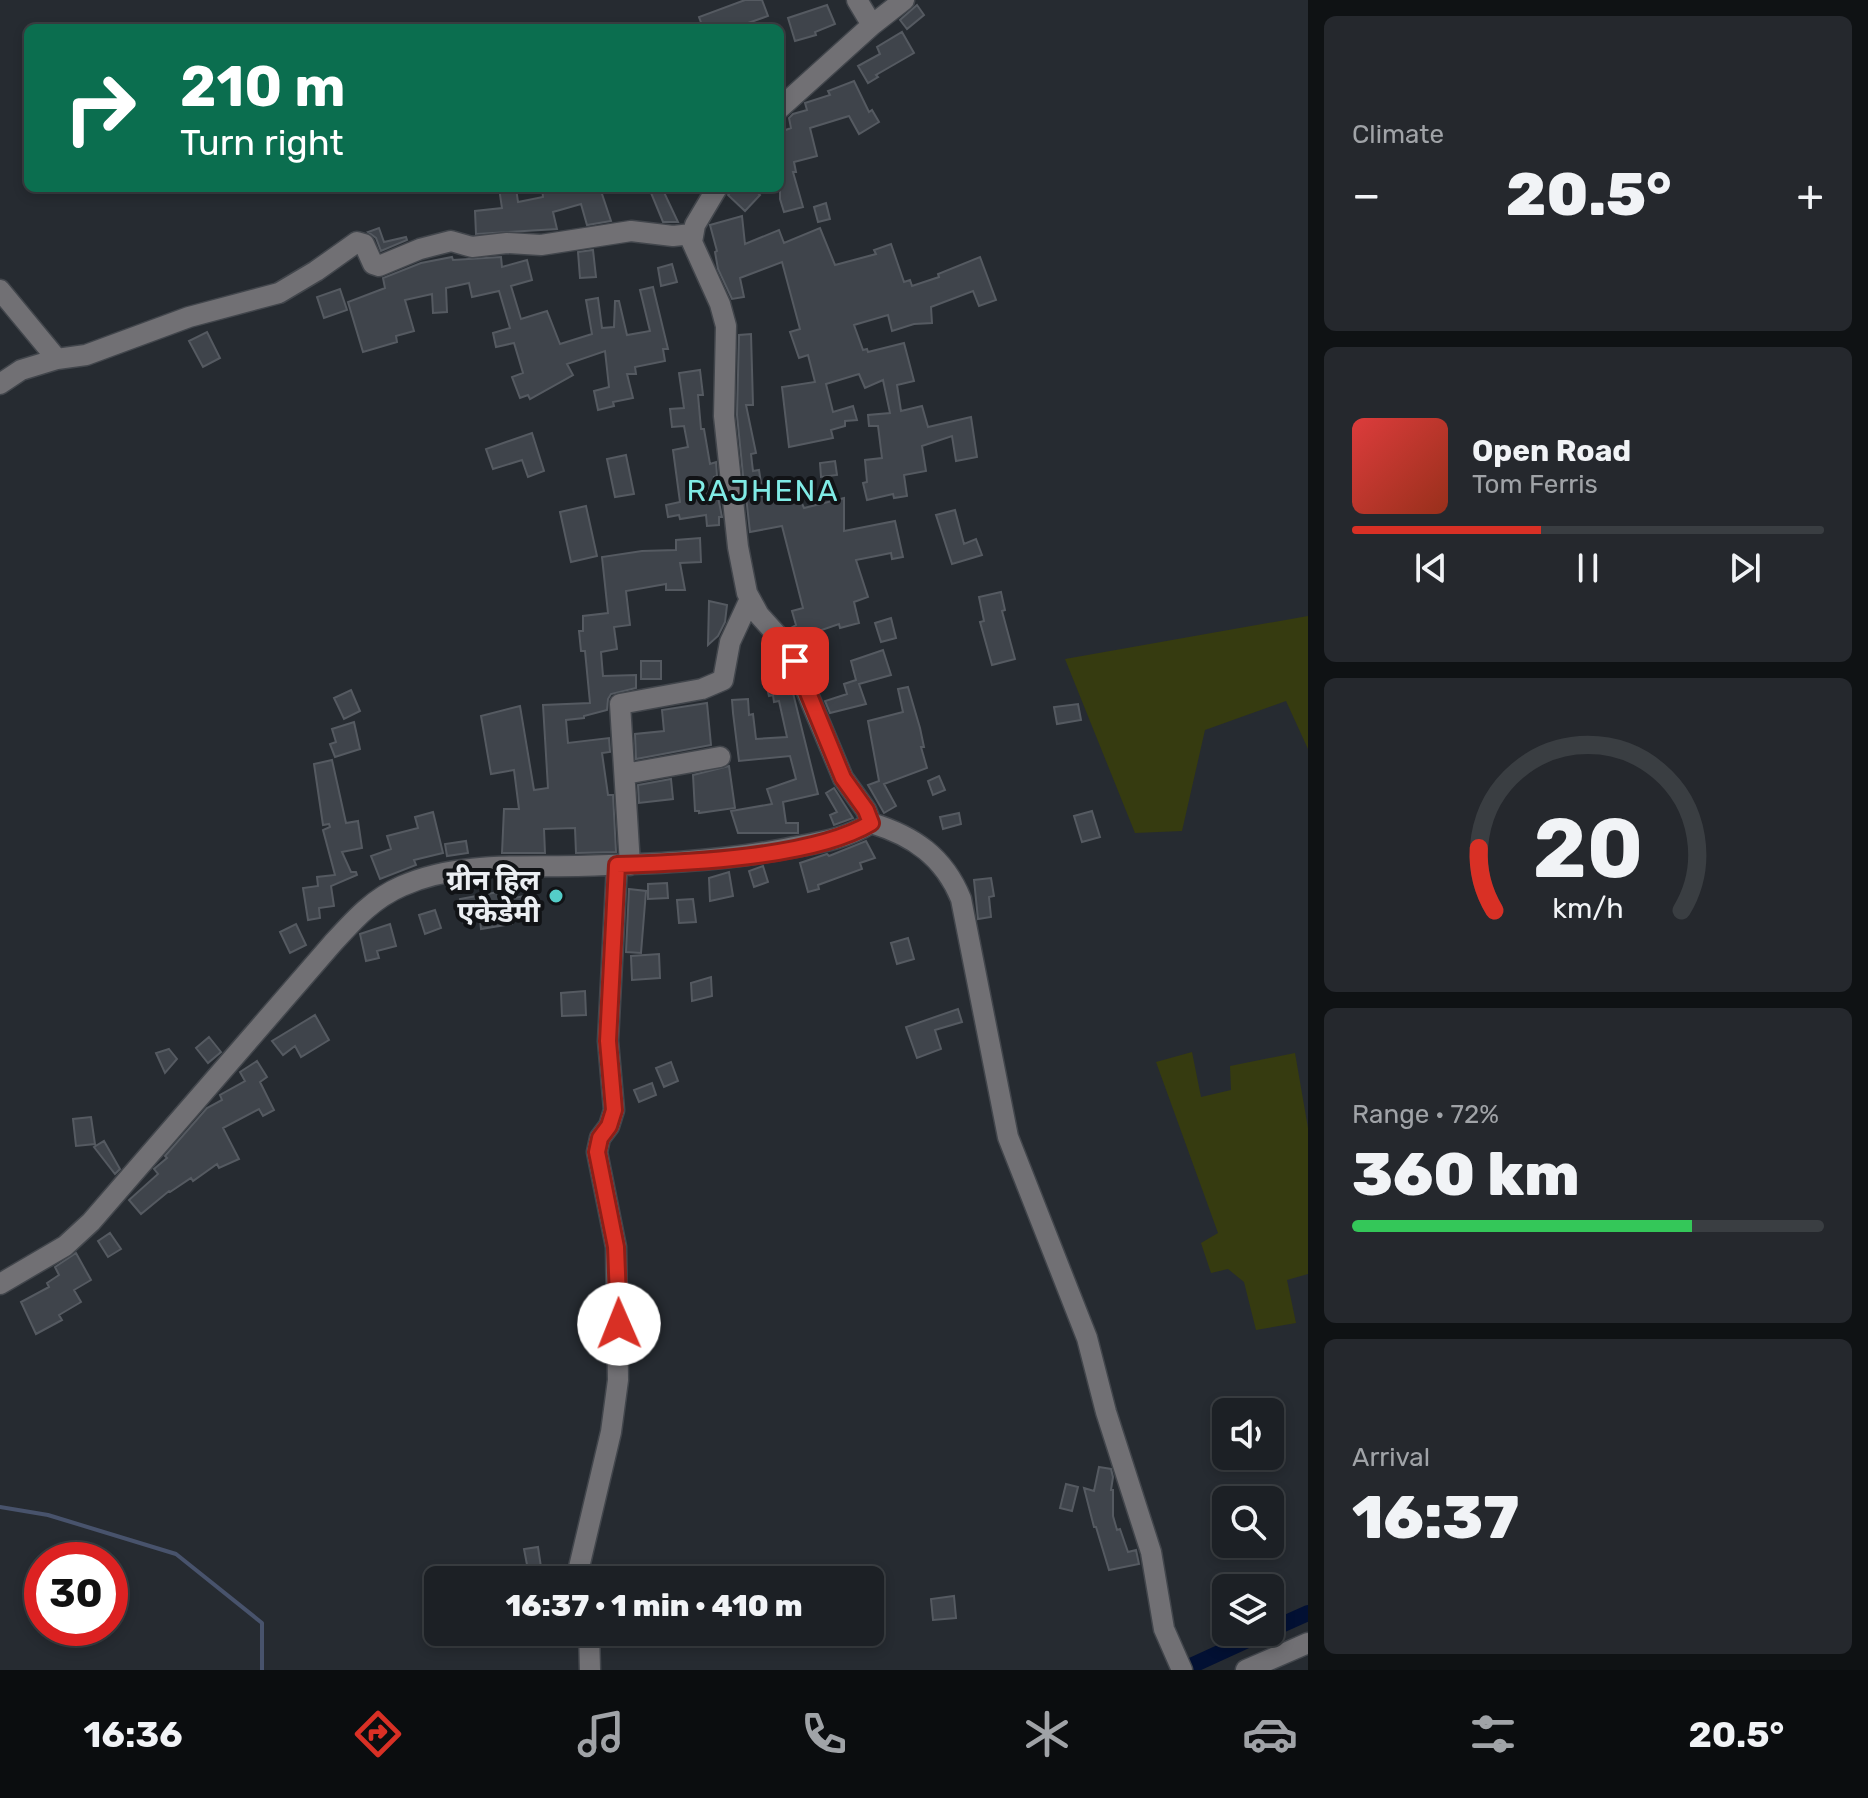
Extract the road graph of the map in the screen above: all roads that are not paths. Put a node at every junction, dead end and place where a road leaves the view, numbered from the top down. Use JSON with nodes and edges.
{"nodes":[{"id":1,"x":857,"y":0,"type":"edge"},
{"id":2,"x":904,"y":0,"type":"edge"},
{"id":3,"x":872,"y":25,"type":"junction"},
{"id":4,"x":784,"y":104,"type":"edge"},
{"id":5,"x":714,"y":192,"type":"edge"},
{"id":6,"x":692,"y":234,"type":"junction"},
{"id":7,"x":0,"y":290,"type":"edge"},
{"id":8,"x":57,"y":359,"type":"junction"},
{"id":9,"x":0,"y":384,"type":"edge"},
{"id":10,"x":749,"y":601,"type":"junction"},
{"id":11,"x":720,"y":757,"type":"dead end"},
{"id":12,"x":625,"y":774,"type":"junction"},
{"id":13,"x":871,"y":823,"type":"junction"},
{"id":14,"x":623,"y":865,"type":"junction"},
{"id":15,"x":0,"y":1284,"type":"edge"},
{"id":16,"x":579,"y":1566,"type":"edge"},
{"id":17,"x":1308,"y":1643,"type":"edge"},
{"id":18,"x":589,"y":1646,"type":"edge"},
{"id":19,"x":590,"y":1670,"type":"edge"},
{"id":20,"x":1182,"y":1670,"type":"edge"},
{"id":21,"x":1246,"y":1670,"type":"edge"}],
"edges":[{"from":1,"to":3,"type":"street"},
{"from":2,"to":3,"type":"street"},
{"from":3,"to":4,"type":"street"},
{"from":5,"to":6,"type":"street"},
{"from":6,"to":8,"type":"street"},
{"from":6,"to":10,"type":"street"},
{"from":7,"to":8,"type":"street"},
{"from":8,"to":9,"type":"street"},
{"from":10,"to":12,"type":"street"},
{"from":10,"to":13,"type":"street"},
{"from":11,"to":12,"type":"street"},
{"from":12,"to":14,"type":"street"},
{"from":13,"to":14,"type":"street"},
{"from":13,"to":20,"type":"street"},
{"from":14,"to":15,"type":"street"},
{"from":14,"to":16,"type":"street"},
{"from":17,"to":21,"type":"street"},
{"from":18,"to":19,"type":"street"}]}
